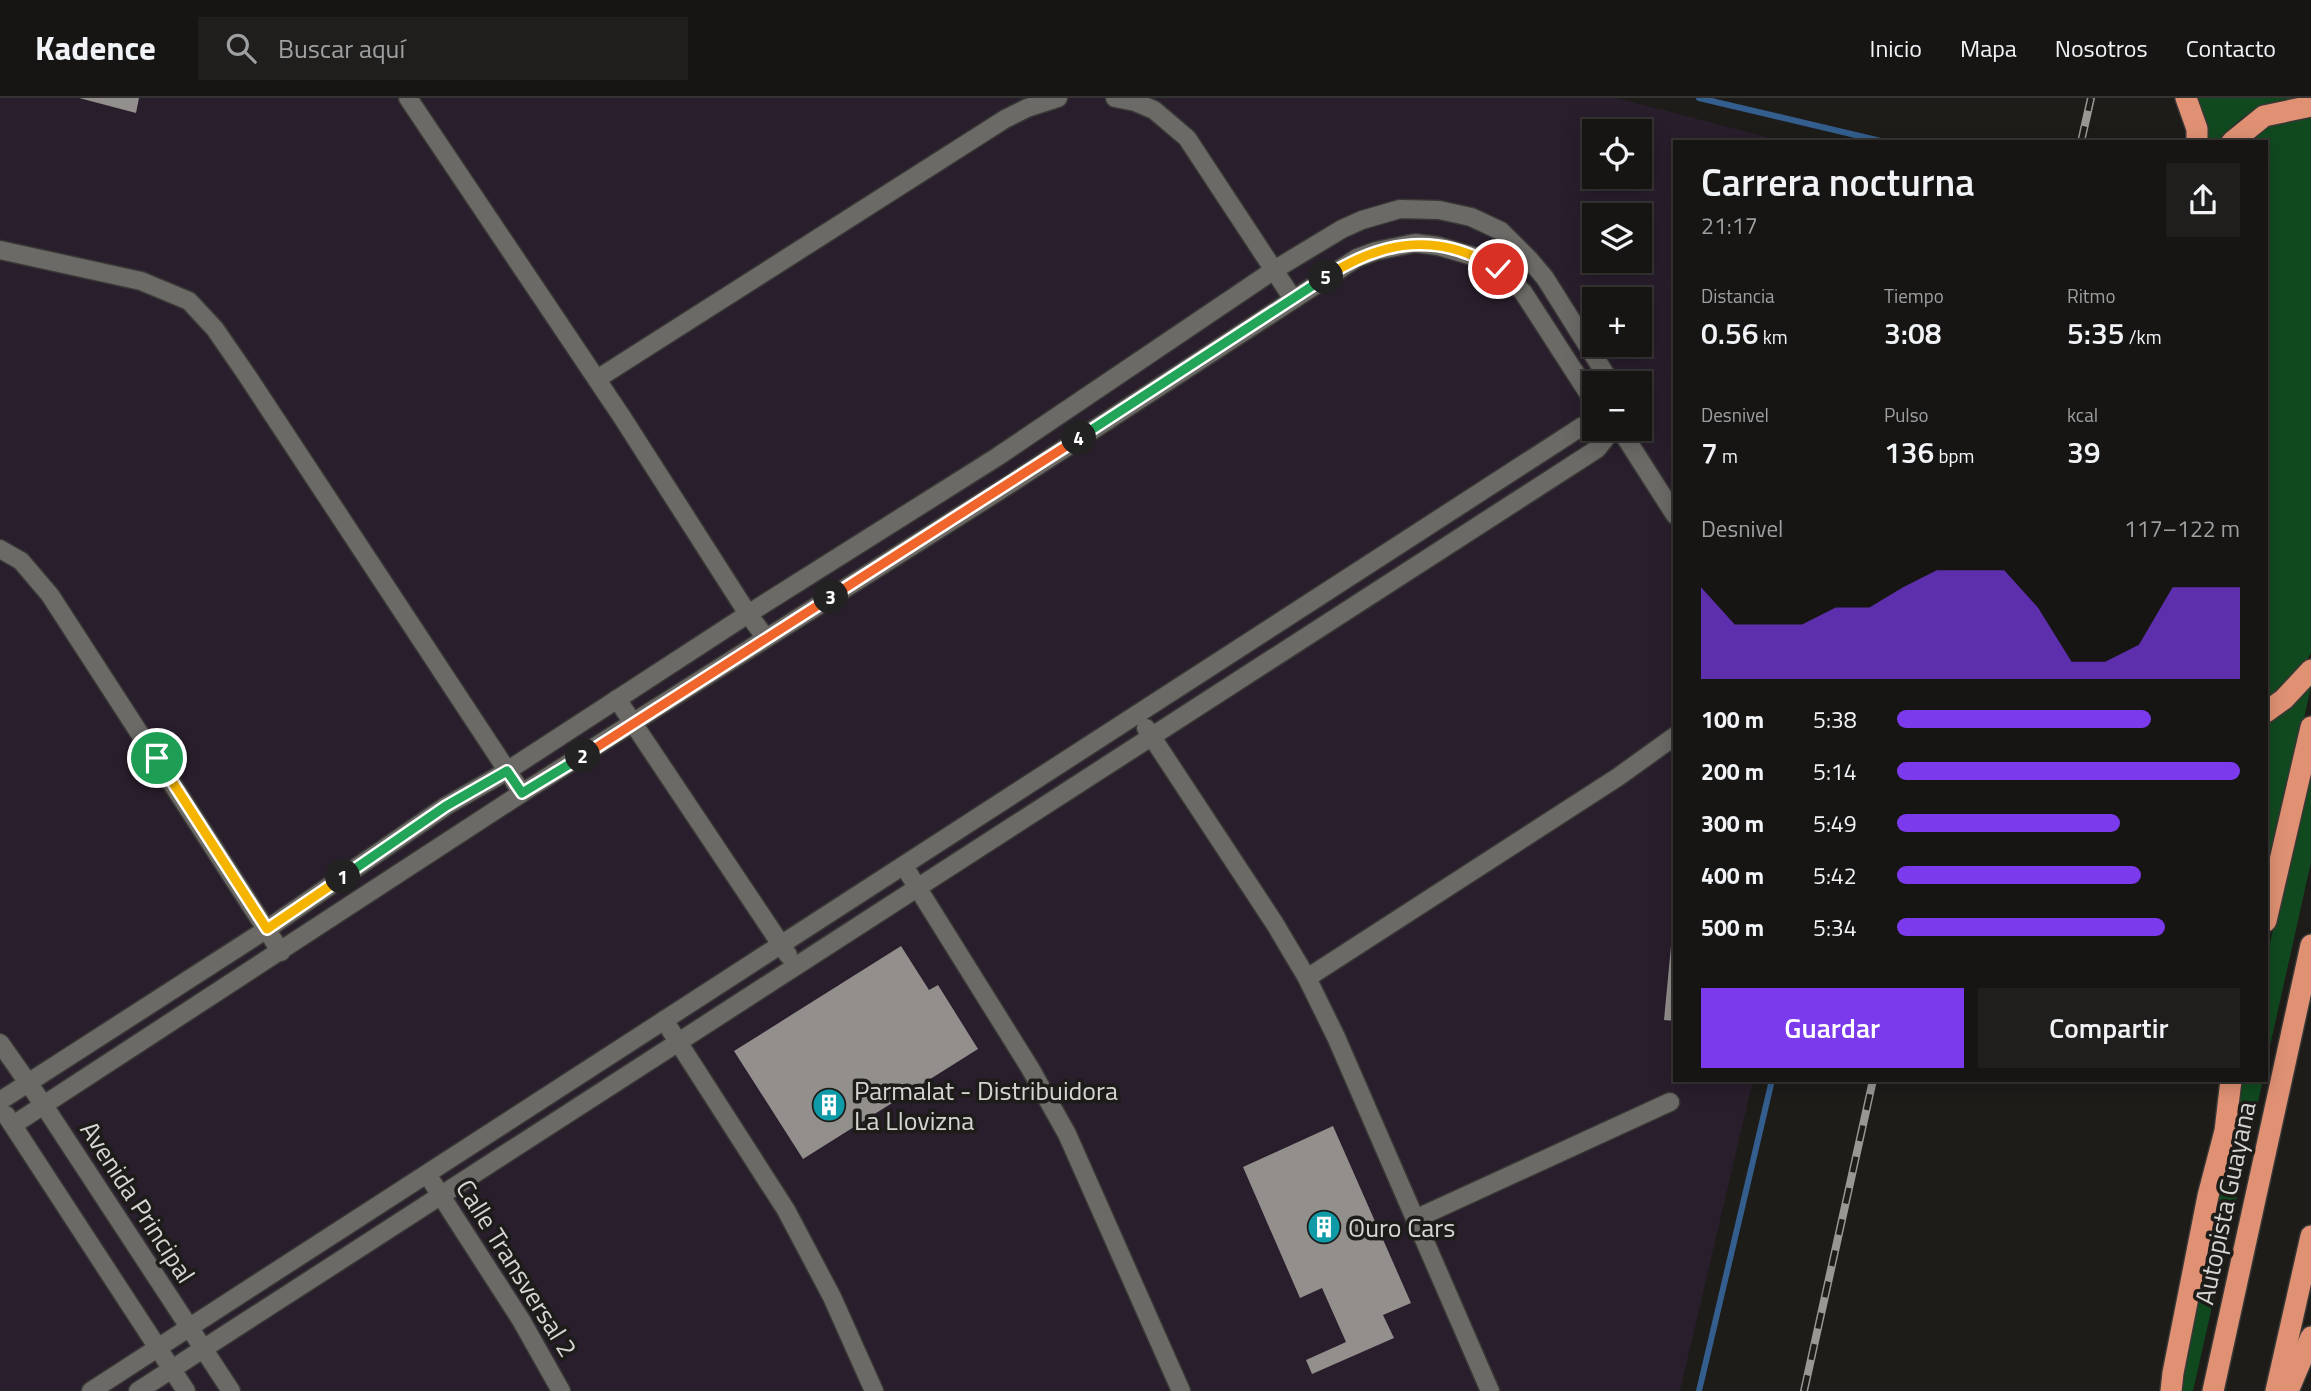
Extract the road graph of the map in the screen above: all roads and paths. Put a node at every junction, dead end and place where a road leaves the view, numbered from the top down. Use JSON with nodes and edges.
{"nodes":[{"id":1,"x":408,"y":98,"type":"edge"},
{"id":2,"x":1058,"y":98,"type":"edge"},
{"id":3,"x":1115,"y":98,"type":"edge"},
{"id":4,"x":2186,"y":98,"type":"edge"},
{"id":5,"x":2311,"y":106,"type":"edge"},
{"id":6,"x":2197,"y":140,"type":"edge"},
{"id":7,"x":2234,"y":140,"type":"edge"},
{"id":8,"x":0,"y":250,"type":"edge"},
{"id":9,"x":1274,"y":270,"type":"junction"},
{"id":10,"x":1545,"y":278,"type":"junction"},
{"id":11,"x":1523,"y":292,"type":"junction"},
{"id":12,"x":1293,"y":299,"type":"junction"},
{"id":13,"x":1603,"y":371,"type":"edge"},
{"id":14,"x":597,"y":379,"type":"junction"},
{"id":15,"x":1582,"y":383,"type":"edge"},
{"id":16,"x":1582,"y":427,"type":"edge"},
{"id":17,"x":1604,"y":441,"type":"edge"},
{"id":18,"x":1628,"y":441,"type":"edge"},
{"id":19,"x":997,"y":457,"type":"junction"},
{"id":20,"x":1013,"y":482,"type":"junction"},
{"id":21,"x":1673,"y":512,"type":"edge"},
{"id":22,"x":0,"y":549,"type":"edge"},
{"id":23,"x":748,"y":614,"type":"junction"},
{"id":24,"x":766,"y":638,"type":"junction"},
{"id":25,"x":2311,"y":670,"type":"edge"},
{"id":26,"x":617,"y":699,"type":"junction"},
{"id":27,"x":2268,"y":711,"type":"edge"},
{"id":28,"x":1137,"y":715,"type":"junction"},
{"id":29,"x":634,"y":724,"type":"junction"},
{"id":30,"x":2311,"y":727,"type":"edge"},
{"id":31,"x":1673,"y":737,"type":"edge"},
{"id":32,"x":1153,"y":738,"type":"junction"},
{"id":33,"x":507,"y":771,"type":"junction"},
{"id":34,"x":522,"y":793,"type":"junction"},
{"id":35,"x":904,"y":866,"type":"junction"},
{"id":36,"x":918,"y":889,"type":"junction"},
{"id":37,"x":2268,"y":912,"type":"edge"},
{"id":38,"x":267,"y":929,"type":"junction"},
{"id":39,"x":781,"y":945,"type":"junction"},
{"id":40,"x":2311,"y":945,"type":"edge"},
{"id":41,"x":281,"y":951,"type":"junction"},
{"id":42,"x":797,"y":968,"type":"junction"},
{"id":43,"x":1307,"y":978,"type":"junction"},
{"id":44,"x":664,"y":1020,"type":"junction"},
{"id":45,"x":0,"y":1043,"type":"edge"},
{"id":46,"x":680,"y":1043,"type":"junction"},
{"id":47,"x":26,"y":1082,"type":"junction"},
{"id":48,"x":2229,"y":1085,"type":"edge"},
{"id":49,"x":0,"y":1101,"type":"edge"},
{"id":50,"x":1670,"y":1102,"type":"dead end"},
{"id":51,"x":43,"y":1104,"type":"junction"},
{"id":52,"x":0,"y":1106,"type":"edge"},
{"id":53,"x":13,"y":1125,"type":"junction"},
{"id":54,"x":427,"y":1174,"type":"junction"},
{"id":55,"x":442,"y":1197,"type":"junction"},
{"id":56,"x":1415,"y":1219,"type":"junction"},
{"id":57,"x":2311,"y":1237,"type":"edge"},
{"id":58,"x":190,"y":1328,"type":"junction"},
{"id":59,"x":2311,"y":1336,"type":"edge"},
{"id":60,"x":158,"y":1348,"type":"junction"},
{"id":61,"x":204,"y":1349,"type":"junction"},
{"id":62,"x":172,"y":1369,"type":"junction"},
{"id":63,"x":91,"y":1391,"type":"edge"},
{"id":64,"x":138,"y":1391,"type":"edge"},
{"id":65,"x":186,"y":1391,"type":"edge"},
{"id":66,"x":231,"y":1391,"type":"edge"},
{"id":67,"x":561,"y":1391,"type":"edge"},
{"id":68,"x":874,"y":1391,"type":"edge"},
{"id":69,"x":1181,"y":1391,"type":"edge"},
{"id":70,"x":1490,"y":1391,"type":"edge"},
{"id":71,"x":2171,"y":1391,"type":"edge"},
{"id":72,"x":2213,"y":1391,"type":"edge"},
{"id":73,"x":2276,"y":1391,"type":"edge"},
{"id":74,"x":2288,"y":1391,"type":"edge"}],
"edges":[{"from":1,"to":14,"type":"street"},
{"from":2,"to":14,"type":"street"},
{"from":3,"to":9,"type":"street"},
{"from":4,"to":6,"type":"highway"},
{"from":5,"to":7,"type":"highway"},
{"from":8,"to":33,"type":"street"},
{"from":9,"to":10,"type":"street"},
{"from":9,"to":12,"type":"street"},
{"from":9,"to":19,"type":"street"},
{"from":10,"to":11,"type":"street"},
{"from":10,"to":13,"type":"street"},
{"from":11,"to":12,"type":"street"},
{"from":11,"to":15,"type":"street"},
{"from":12,"to":20,"type":"street"},
{"from":14,"to":23,"type":"street"},
{"from":16,"to":28,"type":"street"},
{"from":17,"to":32,"type":"street"},
{"from":18,"to":21,"type":"street"},
{"from":19,"to":20,"type":"street"},
{"from":19,"to":23,"type":"street"},
{"from":20,"to":24,"type":"street"},
{"from":22,"to":38,"type":"street"},
{"from":23,"to":24,"type":"street"},
{"from":23,"to":26,"type":"street"},
{"from":24,"to":29,"type":"street"},
{"from":25,"to":27,"type":"highway"},
{"from":26,"to":29,"type":"street"},
{"from":26,"to":33,"type":"street"},
{"from":28,"to":32,"type":"street"},
{"from":28,"to":35,"type":"street"},
{"from":29,"to":34,"type":"street"},
{"from":29,"to":39,"type":"street"},
{"from":30,"to":37,"type":"highway"},
{"from":31,"to":43,"type":"street"},
{"from":32,"to":36,"type":"street"},
{"from":32,"to":43,"type":"street"},
{"from":33,"to":34,"type":"street"},
{"from":33,"to":38,"type":"street"},
{"from":34,"to":41,"type":"street"},
{"from":35,"to":36,"type":"street"},
{"from":35,"to":39,"type":"street"},
{"from":36,"to":42,"type":"street"},
{"from":36,"to":69,"type":"street"},
{"from":38,"to":41,"type":"street"},
{"from":38,"to":47,"type":"street"},
{"from":39,"to":42,"type":"street"},
{"from":39,"to":44,"type":"street"},
{"from":40,"to":72,"type":"highway","name":"Autopista Guayana"},
{"from":41,"to":51,"type":"street"},
{"from":42,"to":46,"type":"street"},
{"from":43,"to":56,"type":"street"},
{"from":44,"to":46,"type":"street"},
{"from":44,"to":54,"type":"street"},
{"from":45,"to":47,"type":"street","name":"Avenida Principal"},
{"from":46,"to":55,"type":"street"},
{"from":46,"to":68,"type":"street"},
{"from":47,"to":49,"type":"street"},
{"from":47,"to":51,"type":"street","name":"Avenida Principal"},
{"from":48,"to":71,"type":"highway"},
{"from":50,"to":56,"type":"street"},
{"from":51,"to":53,"type":"street"},
{"from":51,"to":58,"type":"street","name":"Avenida Principal"},
{"from":52,"to":53,"type":"street"},
{"from":53,"to":60,"type":"street"},
{"from":54,"to":55,"type":"street","name":"Calle Transversal 2"},
{"from":54,"to":58,"type":"street"},
{"from":55,"to":61,"type":"street"},
{"from":55,"to":67,"type":"street","name":"Calle Transversal 2"},
{"from":56,"to":70,"type":"street"},
{"from":57,"to":73,"type":"highway"},
{"from":58,"to":60,"type":"street"},
{"from":58,"to":61,"type":"street","name":"Avenida Principal"},
{"from":59,"to":74,"type":"highway"},
{"from":60,"to":62,"type":"street"},
{"from":60,"to":63,"type":"street"},
{"from":61,"to":62,"type":"street"},
{"from":61,"to":66,"type":"street","name":"Avenida Principal"},
{"from":62,"to":64,"type":"street"},
{"from":62,"to":65,"type":"street"}]}
